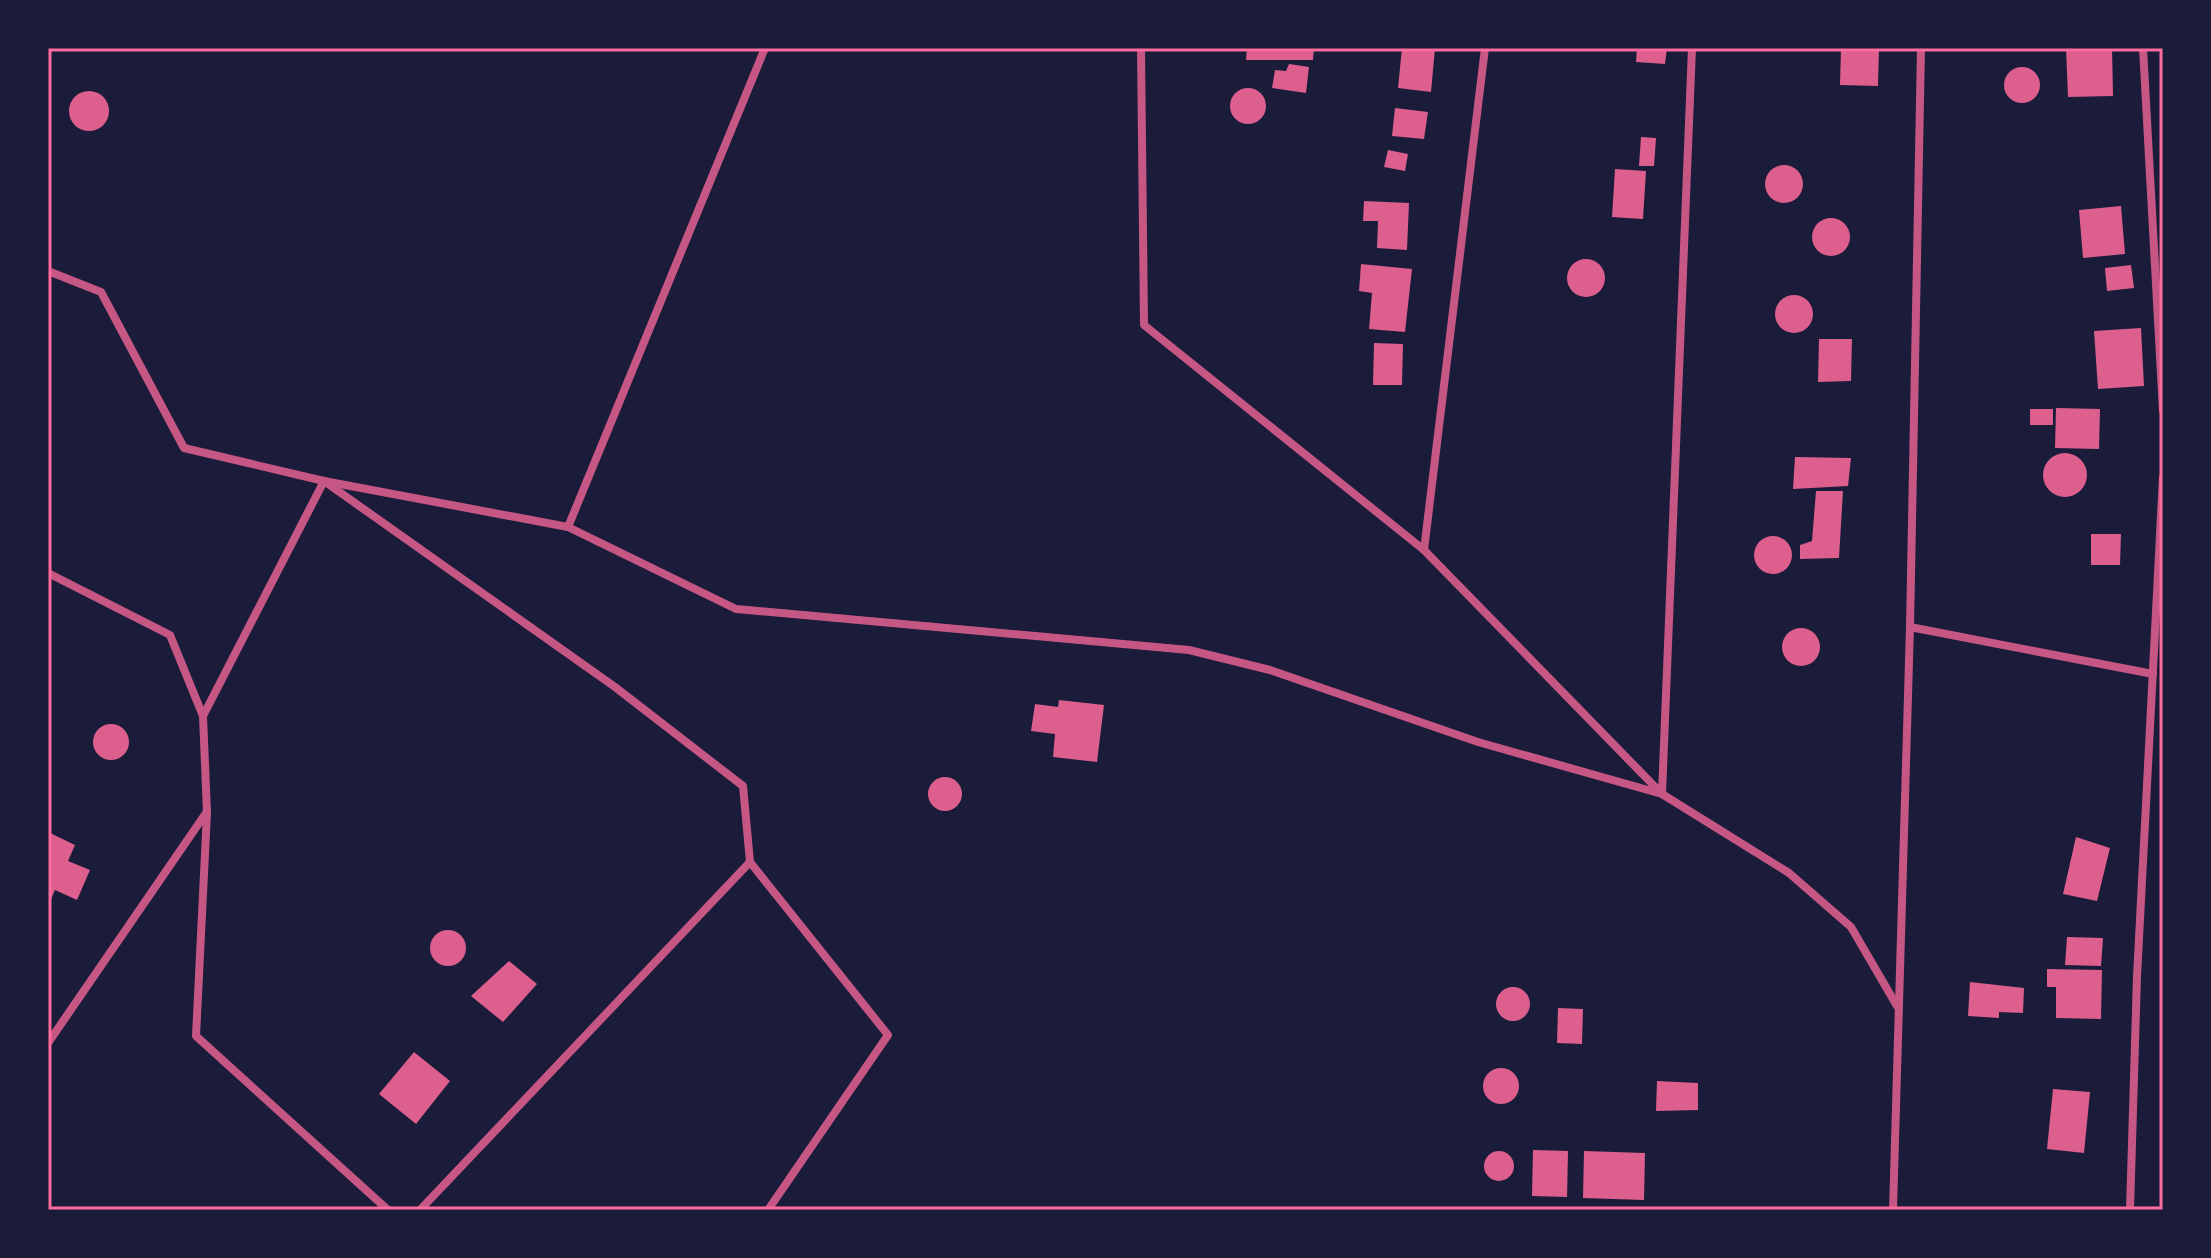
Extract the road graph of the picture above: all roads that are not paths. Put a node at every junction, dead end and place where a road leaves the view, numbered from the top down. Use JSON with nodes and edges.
{"nodes":[{"id":1,"x":765,"y":48,"type":"edge"},
{"id":2,"x":1141,"y":48,"type":"edge"},
{"id":3,"x":1485,"y":48,"type":"edge"},
{"id":4,"x":1692,"y":48,"type":"edge"},
{"id":5,"x":1921,"y":48,"type":"edge"},
{"id":6,"x":2143,"y":48,"type":"edge"},
{"id":7,"x":48,"y":271,"type":"edge"},
{"id":8,"x":2163,"y":411,"type":"edge"},
{"id":9,"x":2163,"y":477,"type":"edge"},
{"id":10,"x":324,"y":481,"type":"junction"},
{"id":11,"x":568,"y":527,"type":"junction"},
{"id":12,"x":1424,"y":550,"type":"junction"},
{"id":13,"x":48,"y":573,"type":"edge"},
{"id":14,"x":1910,"y":627,"type":"junction"},
{"id":15,"x":2153,"y":674,"type":"junction"},
{"id":16,"x":203,"y":716,"type":"junction"},
{"id":17,"x":1662,"y":794,"type":"junction"},
{"id":18,"x":207,"y":813,"type":"junction"},
{"id":19,"x":750,"y":862,"type":"junction"},
{"id":20,"x":1897,"y":1006,"type":"junction"},
{"id":21,"x":48,"y":1043,"type":"edge"},
{"id":22,"x":388,"y":1210,"type":"edge"},
{"id":23,"x":420,"y":1210,"type":"edge"},
{"id":24,"x":768,"y":1210,"type":"edge"},
{"id":25,"x":1893,"y":1210,"type":"edge"},
{"id":26,"x":2130,"y":1210,"type":"edge"}],
"edges":[{"from":1,"to":11,"type":"street"},
{"from":2,"to":12,"type":"street"},
{"from":3,"to":12,"type":"street"},
{"from":4,"to":17,"type":"street"},
{"from":5,"to":14,"type":"street"},
{"from":6,"to":8,"type":"street"},
{"from":7,"to":10,"type":"street"},
{"from":9,"to":15,"type":"street"},
{"from":10,"to":11,"type":"street"},
{"from":10,"to":16,"type":"street"},
{"from":10,"to":19,"type":"street"},
{"from":11,"to":17,"type":"street"},
{"from":12,"to":17,"type":"street"},
{"from":13,"to":16,"type":"street"},
{"from":14,"to":15,"type":"street"},
{"from":14,"to":20,"type":"street"},
{"from":15,"to":26,"type":"street"},
{"from":16,"to":18,"type":"street"},
{"from":17,"to":20,"type":"street"},
{"from":18,"to":21,"type":"street"},
{"from":18,"to":22,"type":"street"},
{"from":19,"to":23,"type":"street"},
{"from":19,"to":24,"type":"street"},
{"from":20,"to":25,"type":"street"}]}
